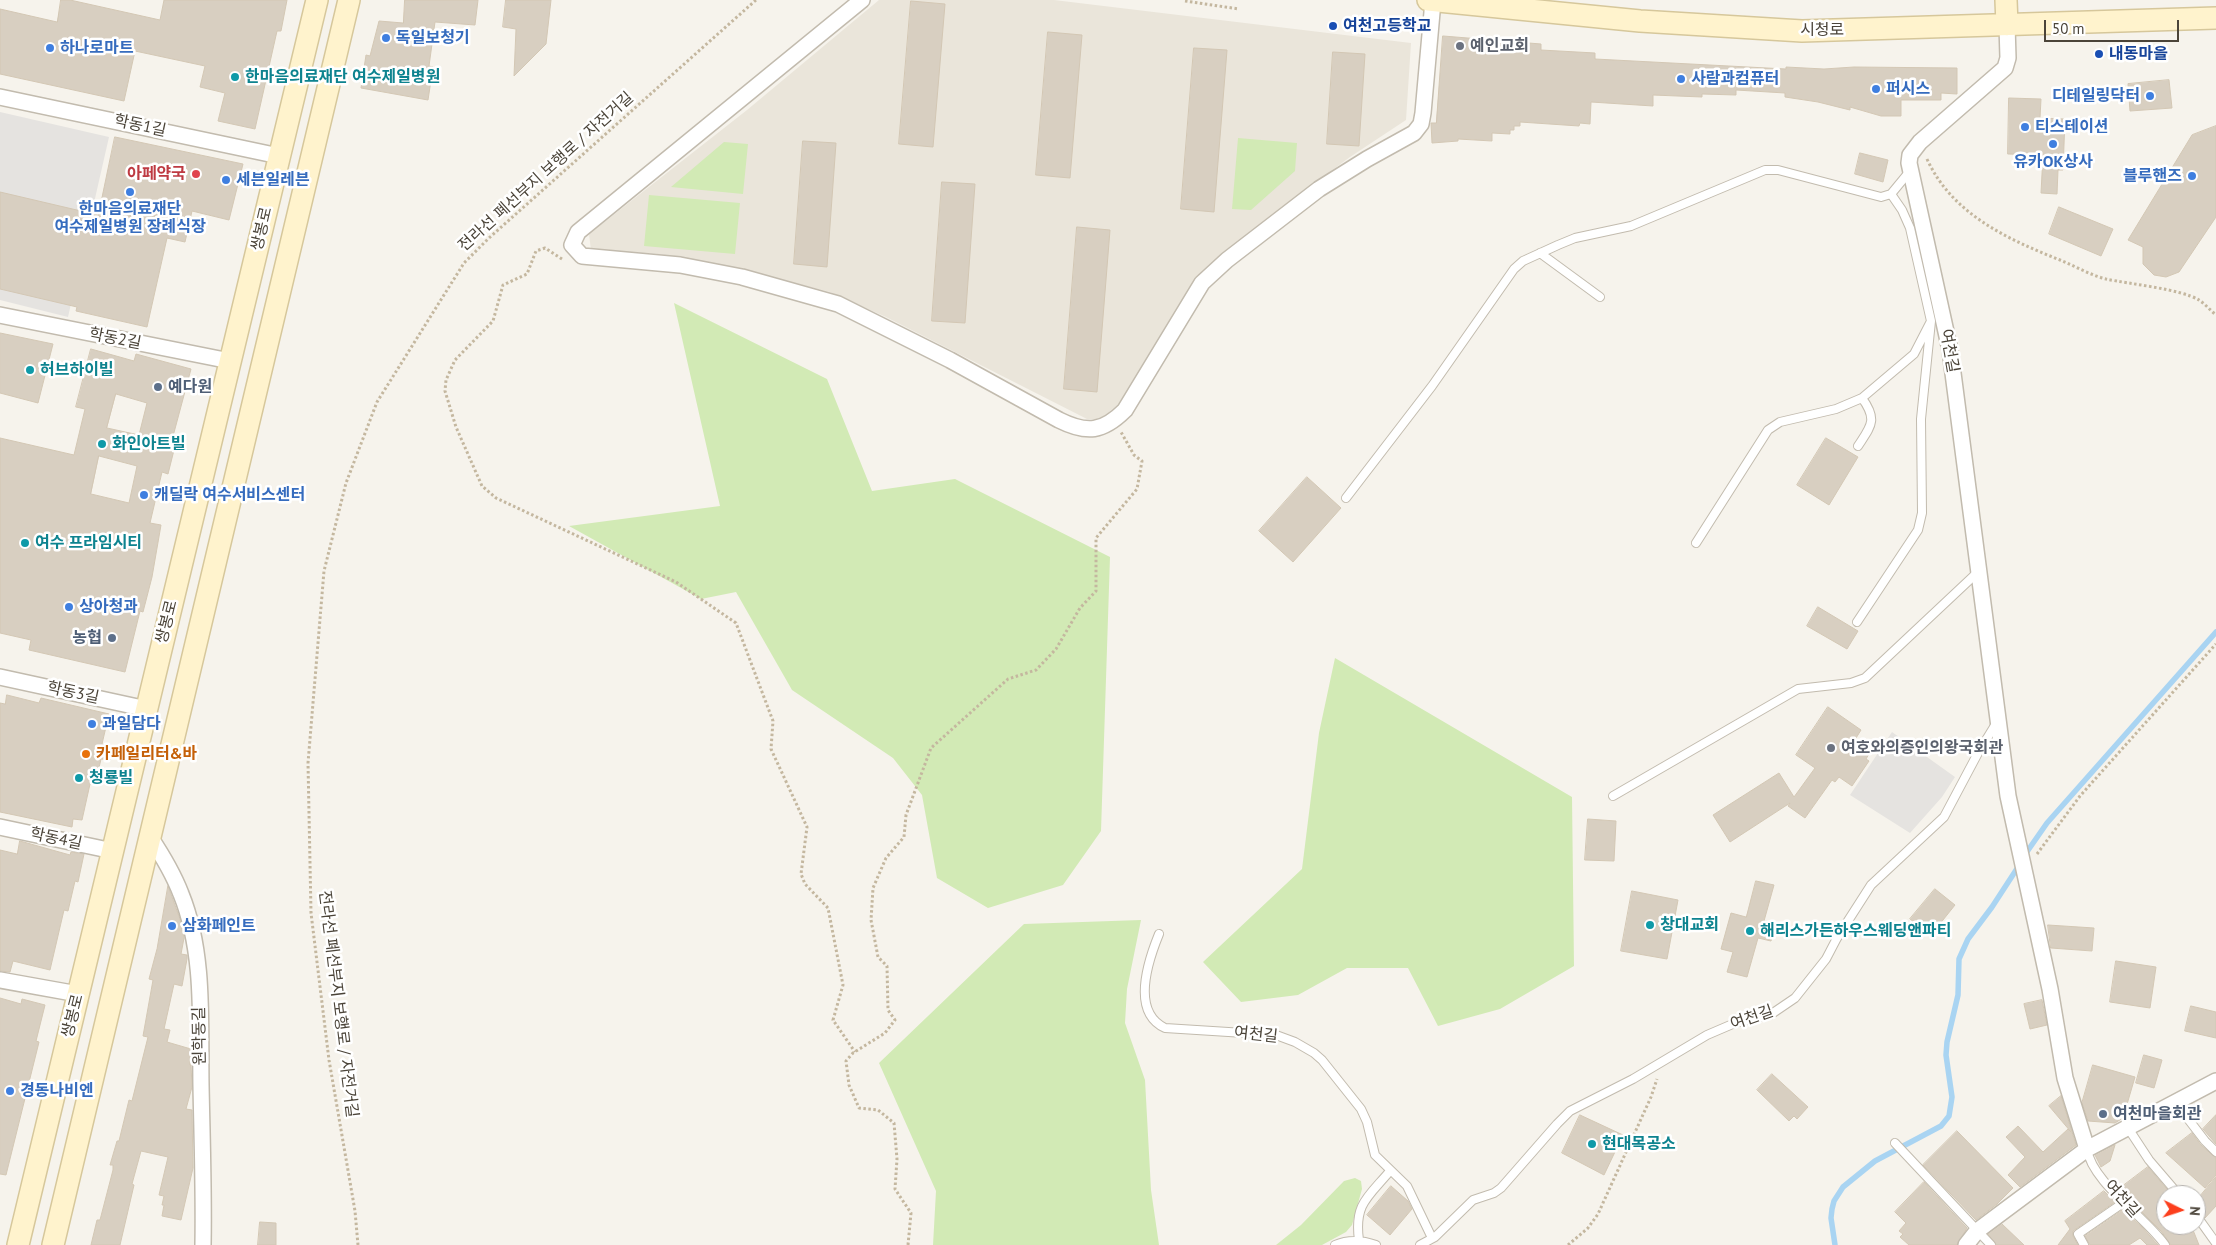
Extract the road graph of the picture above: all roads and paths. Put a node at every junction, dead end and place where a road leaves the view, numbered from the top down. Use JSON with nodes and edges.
{"nodes":[{"id":1,"x":317,"y":0,"type":"edge"},
{"id":2,"x":349,"y":0,"type":"edge"},
{"id":3,"x":756,"y":0,"type":"edge"},
{"id":4,"x":862,"y":0,"type":"edge"},
{"id":5,"x":1214,"y":0,"type":"edge"},
{"id":6,"x":1428,"y":0,"type":"edge"},
{"id":7,"x":1433,"y":0,"type":"edge"},
{"id":8,"x":2006,"y":0,"type":"edge"},
{"id":9,"x":1185,"y":1,"type":"dead end"},
{"id":10,"x":1214,"y":5,"type":"dead end"},
{"id":11,"x":1239,"y":9,"type":"dead end"},
{"id":12,"x":2216,"y":18,"type":"edge"},
{"id":13,"x":2007,"y":25,"type":"junction"},
{"id":14,"x":0,"y":97,"type":"edge"},
{"id":15,"x":1920,"y":142,"type":"junction"},
{"id":16,"x":279,"y":156,"type":"junction"},
{"id":17,"x":1910,"y":171,"type":"junction"},
{"id":18,"x":1890,"y":194,"type":"junction"},
{"id":19,"x":1540,"y":253,"type":"junction"},
{"id":20,"x":582,"y":256,"type":"junction"},
{"id":21,"x":1600,"y":297,"type":"dead end"},
{"id":22,"x":0,"y":315,"type":"edge"},
{"id":23,"x":2216,"y":315,"type":"edge"},
{"id":24,"x":1931,"y":321,"type":"junction"},
{"id":25,"x":230,"y":362,"type":"junction"},
{"id":26,"x":1862,"y":398,"type":"junction"},
{"id":27,"x":1115,"y":421,"type":"junction"},
{"id":28,"x":1858,"y":446,"type":"dead end"},
{"id":29,"x":1346,"y":498,"type":"dead end"},
{"id":30,"x":1696,"y":543,"type":"dead end"},
{"id":31,"x":1979,"y":571,"type":"junction"},
{"id":32,"x":1857,"y":622,"type":"dead end"},
{"id":33,"x":2216,"y":644,"type":"edge"},
{"id":34,"x":0,"y":678,"type":"edge"},
{"id":35,"x":147,"y":709,"type":"junction"},
{"id":36,"x":1998,"y":720,"type":"junction"},
{"id":37,"x":1613,"y":796,"type":"dead end"},
{"id":38,"x":0,"y":827,"type":"edge"},
{"id":39,"x":150,"y":837,"type":"junction"},
{"id":40,"x":113,"y":851,"type":"junction"},
{"id":41,"x":2025,"y":879,"type":"junction"},
{"id":42,"x":1159,"y":934,"type":"dead end"},
{"id":43,"x":0,"y":980,"type":"edge"},
{"id":44,"x":78,"y":994,"type":"junction"},
{"id":45,"x":855,"y":1052,"type":"junction"},
{"id":46,"x":1663,"y":1062,"type":"junction"},
{"id":47,"x":2216,"y":1081,"type":"edge"},
{"id":48,"x":2175,"y":1102,"type":"junction"},
{"id":49,"x":2128,"y":1128,"type":"junction"},
{"id":50,"x":1895,"y":1143,"type":"dead end"},
{"id":51,"x":2087,"y":1149,"type":"junction"},
{"id":52,"x":2216,"y":1152,"type":"edge"},
{"id":53,"x":1390,"y":1172,"type":"junction"},
{"id":54,"x":2171,"y":1185,"type":"edge"},
{"id":55,"x":2123,"y":1203,"type":"junction"},
{"id":56,"x":2206,"y":1228,"type":"edge"},
{"id":57,"x":1977,"y":1231,"type":"junction"},
{"id":58,"x":1432,"y":1238,"type":"junction"},
{"id":59,"x":1358,"y":1240,"type":"junction"},
{"id":60,"x":2216,"y":1243,"type":"edge"},
{"id":61,"x":18,"y":1245,"type":"edge"},
{"id":62,"x":53,"y":1245,"type":"edge"},
{"id":63,"x":203,"y":1245,"type":"edge"},
{"id":64,"x":358,"y":1245,"type":"edge"},
{"id":65,"x":908,"y":1245,"type":"edge"},
{"id":66,"x":1335,"y":1245,"type":"edge"},
{"id":67,"x":1376,"y":1245,"type":"edge"},
{"id":68,"x":1420,"y":1245,"type":"edge"},
{"id":69,"x":1570,"y":1245,"type":"edge"},
{"id":70,"x":1966,"y":1245,"type":"edge"},
{"id":71,"x":1991,"y":1245,"type":"edge"},
{"id":72,"x":2084,"y":1245,"type":"edge"},
{"id":73,"x":2165,"y":1245,"type":"edge"}],
"edges":[{"from":1,"to":16,"type":"street","name":"쌍봉로"},
{"from":2,"to":39,"type":"street","name":"쌍봉로"},
{"from":3,"to":64,"type":"path","name":"전라선 폐선부지 보행로 / 자전거길"},
{"from":4,"to":20,"type":"street"},
{"from":5,"to":10,"type":"path"},
{"from":6,"to":7,"type":"street","name":"시청로"},
{"from":7,"to":13,"type":"street","name":"시청로"},
{"from":7,"to":27,"type":"street"},
{"from":8,"to":13,"type":"street"},
{"from":9,"to":11,"type":"path"},
{"from":12,"to":13,"type":"street","name":"시청로"},
{"from":13,"to":15,"type":"street","name":"여천길"},
{"from":14,"to":16,"type":"street","name":"학동1길"},
{"from":15,"to":17,"type":"street","name":"여천길"},
{"from":15,"to":23,"type":"path"},
{"from":16,"to":25,"type":"street","name":"쌍봉로"},
{"from":17,"to":18,"type":"lane"},
{"from":17,"to":31,"type":"street","name":"여천길"},
{"from":18,"to":19,"type":"lane"},
{"from":18,"to":24,"type":"lane"},
{"from":19,"to":21,"type":"lane"},
{"from":19,"to":29,"type":"lane"},
{"from":20,"to":27,"type":"street"},
{"from":20,"to":45,"type":"path"},
{"from":22,"to":25,"type":"street","name":"학동2길"},
{"from":24,"to":26,"type":"lane"},
{"from":24,"to":32,"type":"lane"},
{"from":25,"to":35,"type":"street","name":"쌍봉로"},
{"from":26,"to":28,"type":"lane"},
{"from":26,"to":30,"type":"lane"},
{"from":27,"to":45,"type":"path"},
{"from":31,"to":36,"type":"street","name":"여천길"},
{"from":31,"to":37,"type":"lane"},
{"from":33,"to":41,"type":"path"},
{"from":34,"to":35,"type":"street","name":"학동3길"},
{"from":35,"to":40,"type":"street","name":"쌍봉로"},
{"from":36,"to":41,"type":"street","name":"여천길"},
{"from":36,"to":46,"type":"lane","name":"여천길"},
{"from":38,"to":40,"type":"street","name":"학동4길"},
{"from":39,"to":62,"type":"street","name":"쌍봉로"},
{"from":39,"to":63,"type":"street","name":"원학동길"},
{"from":40,"to":44,"type":"street","name":"쌍봉로"},
{"from":41,"to":51,"type":"street","name":"여천길"},
{"from":42,"to":53,"type":"lane","name":"여천길"},
{"from":43,"to":44,"type":"street"},
{"from":44,"to":61,"type":"street","name":"쌍봉로"},
{"from":45,"to":65,"type":"path"},
{"from":46,"to":58,"type":"lane","name":"여천길"},
{"from":46,"to":69,"type":"path"},
{"from":47,"to":48,"type":"street"},
{"from":48,"to":49,"type":"street"},
{"from":48,"to":52,"type":"lane"},
{"from":49,"to":51,"type":"street"},
{"from":49,"to":54,"type":"lane"},
{"from":50,"to":57,"type":"lane"},
{"from":51,"to":55,"type":"lane","name":"여천길"},
{"from":51,"to":57,"type":"street"},
{"from":53,"to":58,"type":"lane","name":"여천길"},
{"from":53,"to":59,"type":"lane"},
{"from":55,"to":72,"type":"lane"},
{"from":55,"to":73,"type":"lane","name":"여천길"},
{"from":56,"to":60,"type":"lane"},
{"from":57,"to":70,"type":"street"},
{"from":57,"to":71,"type":"lane"},
{"from":58,"to":68,"type":"lane","name":"여천길"},
{"from":59,"to":66,"type":"lane"},
{"from":59,"to":67,"type":"lane"}]}
